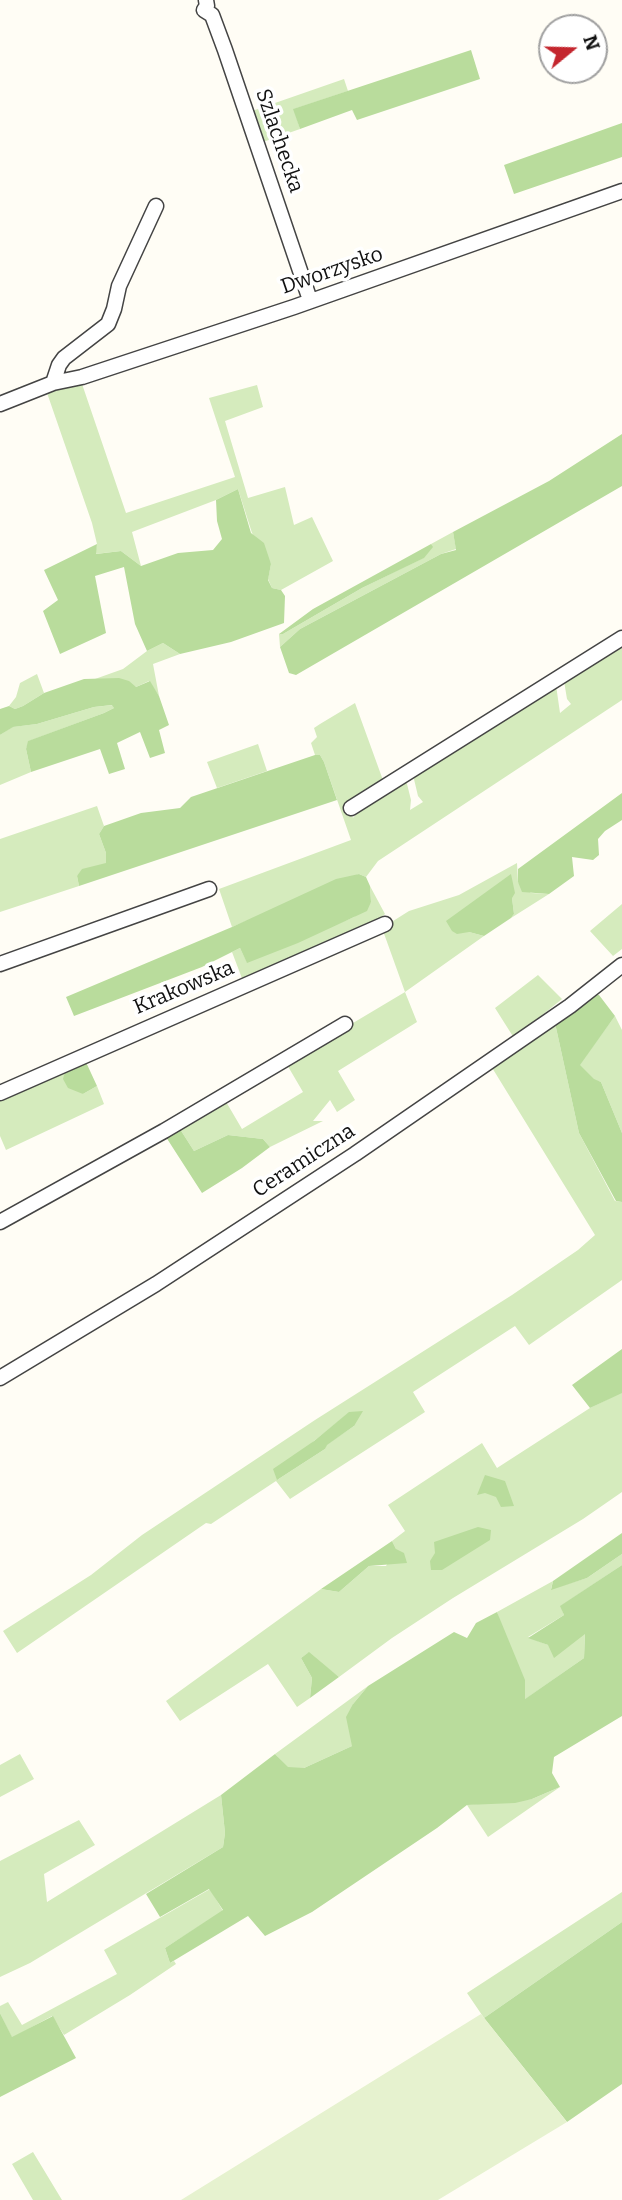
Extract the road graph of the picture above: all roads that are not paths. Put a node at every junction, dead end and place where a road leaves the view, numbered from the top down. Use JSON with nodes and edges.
{"nodes":[{"id":1,"x":205,"y":0,"type":"edge"},
{"id":2,"x":622,"y":191,"type":"edge"},
{"id":3,"x":156,"y":206,"type":"dead end"},
{"id":4,"x":310,"y":300,"type":"junction"},
{"id":5,"x":53,"y":383,"type":"junction"},
{"id":6,"x":0,"y":404,"type":"edge"},
{"id":7,"x":622,"y":638,"type":"edge"},
{"id":8,"x":351,"y":808,"type":"dead end"},
{"id":9,"x":209,"y":889,"type":"dead end"},
{"id":10,"x":385,"y":924,"type":"dead end"},
{"id":11,"x":0,"y":964,"type":"edge"},
{"id":12,"x":622,"y":965,"type":"edge"},
{"id":13,"x":345,"y":1024,"type":"dead end"},
{"id":14,"x":0,"y":1093,"type":"edge"},
{"id":15,"x":0,"y":1222,"type":"edge"},
{"id":16,"x":0,"y":1378,"type":"edge"}],
"edges":[{"from":1,"to":4,"type":"street","name":"Szlachecka"},
{"from":2,"to":4,"type":"street","name":"Dworzysko"},
{"from":3,"to":5,"type":"street"},
{"from":4,"to":5,"type":"street","name":"Dworzysko"},
{"from":5,"to":6,"type":"street","name":"Dworzysko"},
{"from":7,"to":8,"type":"street"},
{"from":9,"to":11,"type":"street"},
{"from":10,"to":14,"type":"street","name":"Krakowska"},
{"from":12,"to":16,"type":"street","name":"Ceramiczna"},
{"from":13,"to":15,"type":"street"}]}
